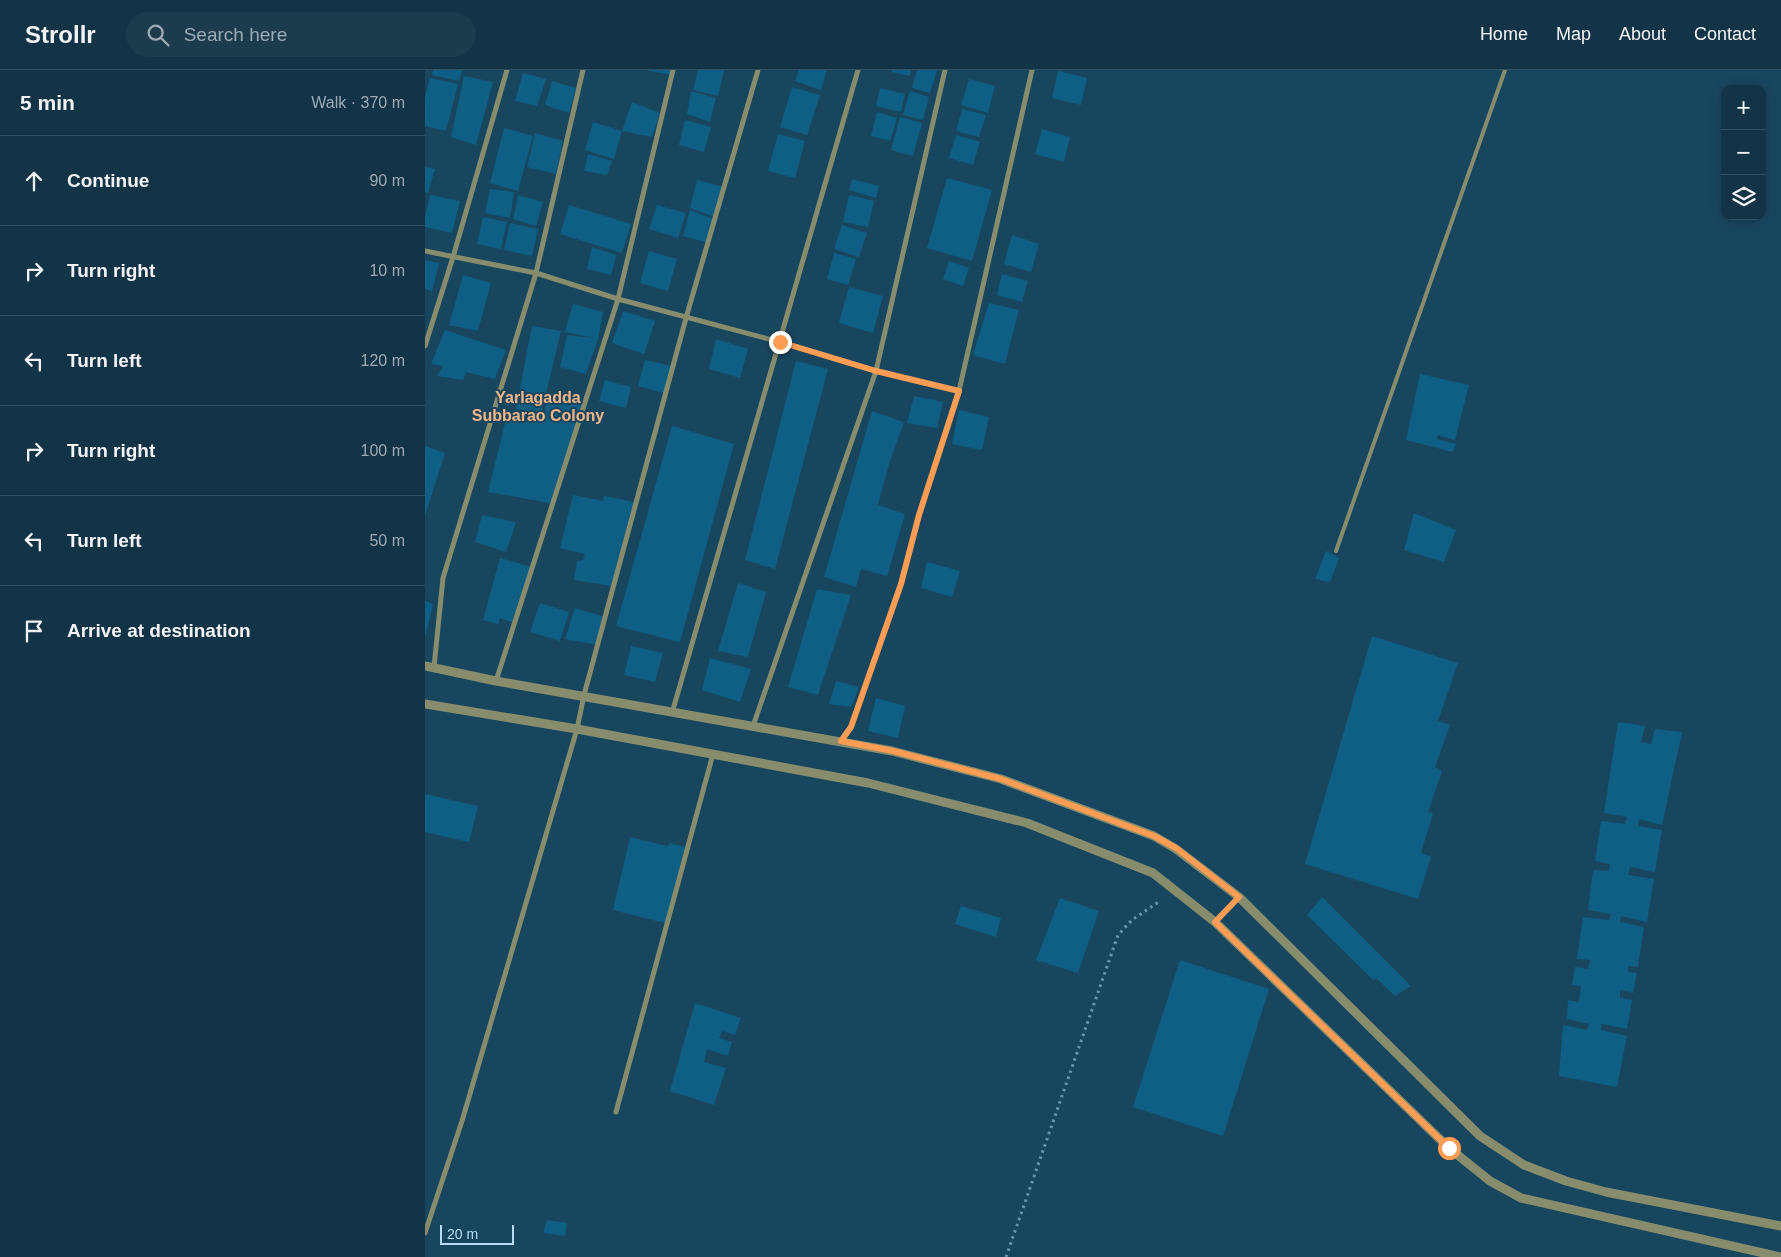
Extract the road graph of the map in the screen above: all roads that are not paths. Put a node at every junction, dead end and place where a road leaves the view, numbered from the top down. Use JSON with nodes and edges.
{"nodes":[{"id":1,"x":507,"y":70,"type":"edge"},
{"id":2,"x":583,"y":70,"type":"edge"},
{"id":3,"x":673,"y":70,"type":"edge"},
{"id":4,"x":758,"y":70,"type":"edge"},
{"id":5,"x":858,"y":70,"type":"edge"},
{"id":6,"x":945,"y":70,"type":"edge"},
{"id":7,"x":1032,"y":70,"type":"edge"},
{"id":8,"x":1505,"y":70,"type":"edge"},
{"id":9,"x":425,"y":251,"type":"edge"},
{"id":10,"x":453,"y":257,"type":"junction"},
{"id":11,"x":537,"y":273,"type":"junction"},
{"id":12,"x":617,"y":299,"type":"junction"},
{"id":13,"x":686,"y":318,"type":"junction"},
{"id":14,"x":780,"y":342,"type":"junction"},
{"id":15,"x":425,"y":346,"type":"edge"},
{"id":16,"x":876,"y":371,"type":"junction"},
{"id":17,"x":959,"y":391,"type":"junction"},
{"id":18,"x":1336,"y":551,"type":"dead end"},
{"id":19,"x":430,"y":667,"type":"edge"},
{"id":20,"x":496,"y":681,"type":"junction"},
{"id":21,"x":584,"y":695,"type":"junction"},
{"id":22,"x":425,"y":704,"type":"edge"},
{"id":23,"x":672,"y":713,"type":"junction"},
{"id":24,"x":753,"y":726,"type":"junction"},
{"id":25,"x":577,"y":729,"type":"junction"},
{"id":26,"x":841,"y":741,"type":"junction"},
{"id":27,"x":713,"y":754,"type":"junction"},
{"id":28,"x":1239,"y":897,"type":"junction"},
{"id":29,"x":1215,"y":922,"type":"junction"},
{"id":30,"x":615,"y":1112,"type":"dead end"},
{"id":31,"x":1781,"y":1226,"type":"edge"},
{"id":32,"x":425,"y":1233,"type":"edge"},
{"id":33,"x":1781,"y":1257,"type":"edge"}],
"edges":[{"from":1,"to":10,"type":"street"},
{"from":2,"to":11,"type":"street"},
{"from":3,"to":12,"type":"street"},
{"from":4,"to":13,"type":"street"},
{"from":5,"to":14,"type":"street"},
{"from":6,"to":16,"type":"street"},
{"from":7,"to":17,"type":"street"},
{"from":8,"to":18,"type":"lane"},
{"from":9,"to":10,"type":"street"},
{"from":10,"to":11,"type":"street"},
{"from":10,"to":15,"type":"street"},
{"from":11,"to":12,"type":"street"},
{"from":11,"to":19,"type":"street"},
{"from":12,"to":13,"type":"street"},
{"from":12,"to":20,"type":"street"},
{"from":13,"to":14,"type":"street"},
{"from":13,"to":21,"type":"street"},
{"from":14,"to":16,"type":"street"},
{"from":14,"to":23,"type":"street"},
{"from":16,"to":17,"type":"street"},
{"from":16,"to":24,"type":"street"},
{"from":17,"to":26,"type":"street"},
{"from":19,"to":20,"type":"street"},
{"from":20,"to":21,"type":"street"},
{"from":21,"to":23,"type":"street"},
{"from":21,"to":25,"type":"street"},
{"from":22,"to":25,"type":"street"},
{"from":23,"to":24,"type":"street"},
{"from":24,"to":26,"type":"street"},
{"from":25,"to":27,"type":"street"},
{"from":25,"to":32,"type":"street"},
{"from":26,"to":28,"type":"street"},
{"from":27,"to":29,"type":"street"},
{"from":27,"to":30,"type":"street"},
{"from":28,"to":29,"type":"street"},
{"from":28,"to":31,"type":"street"},
{"from":29,"to":33,"type":"street"}]}
